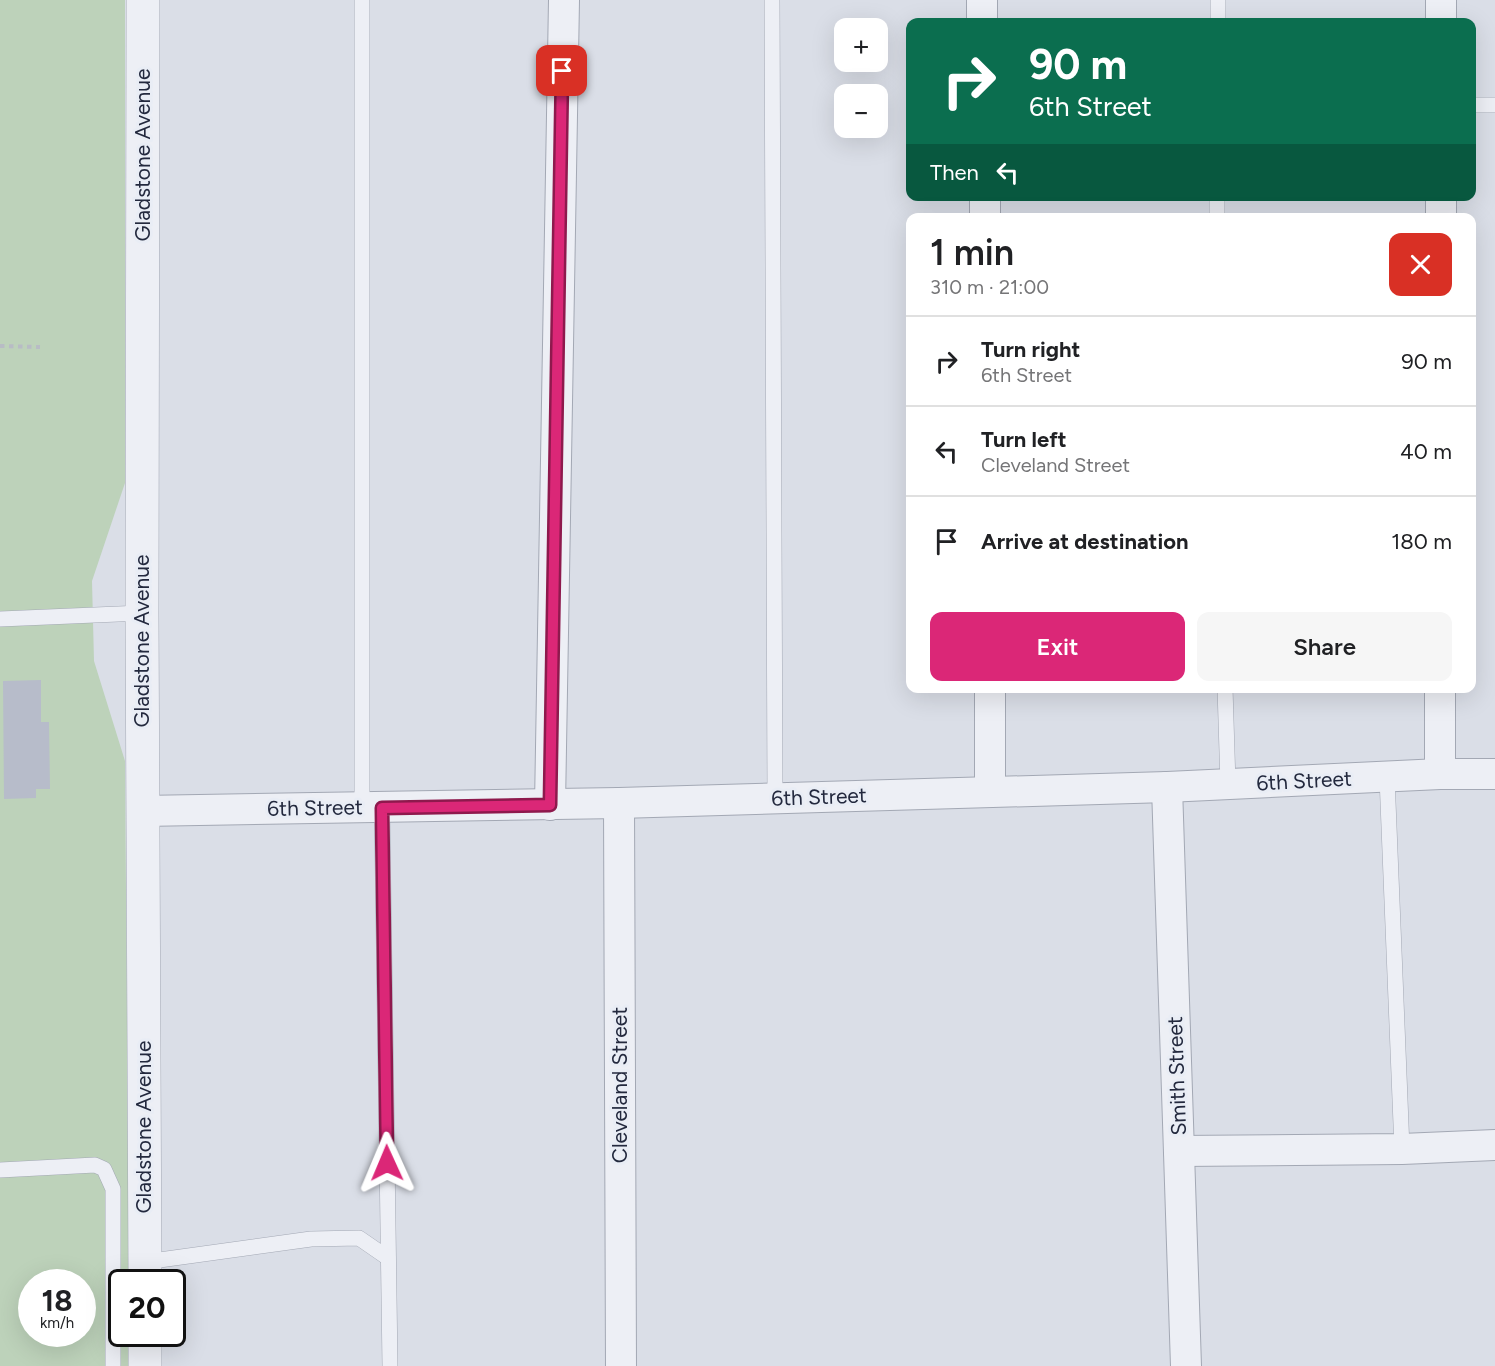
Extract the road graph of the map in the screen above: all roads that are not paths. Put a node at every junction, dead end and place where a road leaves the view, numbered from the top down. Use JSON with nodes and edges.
{"nodes":[{"id":1,"x":143,"y":0,"type":"edge"},
{"id":2,"x":363,"y":0,"type":"edge"},
{"id":3,"x":564,"y":0,"type":"edge"},
{"id":4,"x":772,"y":0,"type":"edge"},
{"id":5,"x":982,"y":0,"type":"edge"},
{"id":6,"x":1218,"y":0,"type":"edge"},
{"id":7,"x":1441,"y":0,"type":"edge"},
{"id":8,"x":982,"y":18,"type":"edge"},
{"id":9,"x":1218,"y":18,"type":"edge"},
{"id":10,"x":1441,"y":18,"type":"edge"},
{"id":11,"x":1476,"y":105,"type":"edge"},
{"id":12,"x":1495,"y":105,"type":"edge"},
{"id":13,"x":141,"y":613,"type":"junction"},
{"id":14,"x":0,"y":619,"type":"edge"},
{"id":15,"x":990,"y":693,"type":"edge"},
{"id":16,"x":1225,"y":693,"type":"edge"},
{"id":17,"x":1440,"y":693,"type":"edge"},
{"id":18,"x":1440,"y":774,"type":"junction"},
{"id":19,"x":1495,"y":774,"type":"edge"},
{"id":20,"x":1387,"y":777,"type":"junction"},
{"id":21,"x":1228,"y":784,"type":"junction"},
{"id":22,"x":1167,"y":787,"type":"junction"},
{"id":23,"x":990,"y":792,"type":"junction"},
{"id":24,"x":775,"y":798,"type":"junction"},
{"id":25,"x":619,"y":803,"type":"junction"},
{"id":26,"x":550,"y":805,"type":"junction"},
{"id":27,"x":372,"y":808,"type":"junction"},
{"id":28,"x":142,"y":811,"type":"junction"},
{"id":29,"x":1495,"y":1145,"type":"edge"},
{"id":30,"x":1402,"y":1149,"type":"junction"},
{"id":31,"x":1179,"y":1151,"type":"junction"},
{"id":32,"x":0,"y":1170,"type":"edge"},
{"id":33,"x":388,"y":1258,"type":"junction"},
{"id":34,"x":145,"y":1269,"type":"edge"},
{"id":35,"x":160,"y":1269,"type":"edge"},
{"id":36,"x":145,"y":1347,"type":"edge"},
{"id":37,"x":113,"y":1366,"type":"edge"},
{"id":38,"x":145,"y":1366,"type":"edge"},
{"id":39,"x":390,"y":1366,"type":"edge"},
{"id":40,"x":621,"y":1366,"type":"edge"},
{"id":41,"x":1186,"y":1366,"type":"edge"}],
"edges":[{"from":1,"to":13,"type":"street","name":"Gladstone Avenue"},
{"from":2,"to":27,"type":"lane"},
{"from":3,"to":26,"type":"street"},
{"from":4,"to":24,"type":"lane"},
{"from":5,"to":8,"type":"street"},
{"from":6,"to":9,"type":"lane"},
{"from":7,"to":10,"type":"street"},
{"from":11,"to":12,"type":"lane"},
{"from":13,"to":14,"type":"lane"},
{"from":13,"to":28,"type":"street","name":"Gladstone Avenue"},
{"from":15,"to":23,"type":"street"},
{"from":16,"to":21,"type":"lane"},
{"from":17,"to":18,"type":"street"},
{"from":18,"to":19,"type":"street","name":"6th Street"},
{"from":18,"to":20,"type":"street","name":"6th Street"},
{"from":20,"to":21,"type":"street","name":"6th Street"},
{"from":20,"to":30,"type":"lane"},
{"from":21,"to":22,"type":"street","name":"6th Street"},
{"from":22,"to":23,"type":"street","name":"6th Street"},
{"from":22,"to":31,"type":"street","name":"Smith Street"},
{"from":23,"to":24,"type":"street","name":"6th Street"},
{"from":24,"to":25,"type":"street","name":"6th Street"},
{"from":25,"to":26,"type":"street","name":"6th Street"},
{"from":25,"to":40,"type":"street","name":"Cleveland Street"},
{"from":26,"to":27,"type":"street","name":"6th Street"},
{"from":27,"to":28,"type":"street","name":"6th Street"},
{"from":27,"to":33,"type":"lane"},
{"from":28,"to":34,"type":"street","name":"Gladstone Avenue"},
{"from":29,"to":30,"type":"street"},
{"from":30,"to":31,"type":"street"},
{"from":31,"to":41,"type":"street","name":"Smith Street"},
{"from":32,"to":37,"type":"lane"},
{"from":33,"to":35,"type":"lane"},
{"from":33,"to":39,"type":"lane"},
{"from":36,"to":38,"type":"street"}]}
